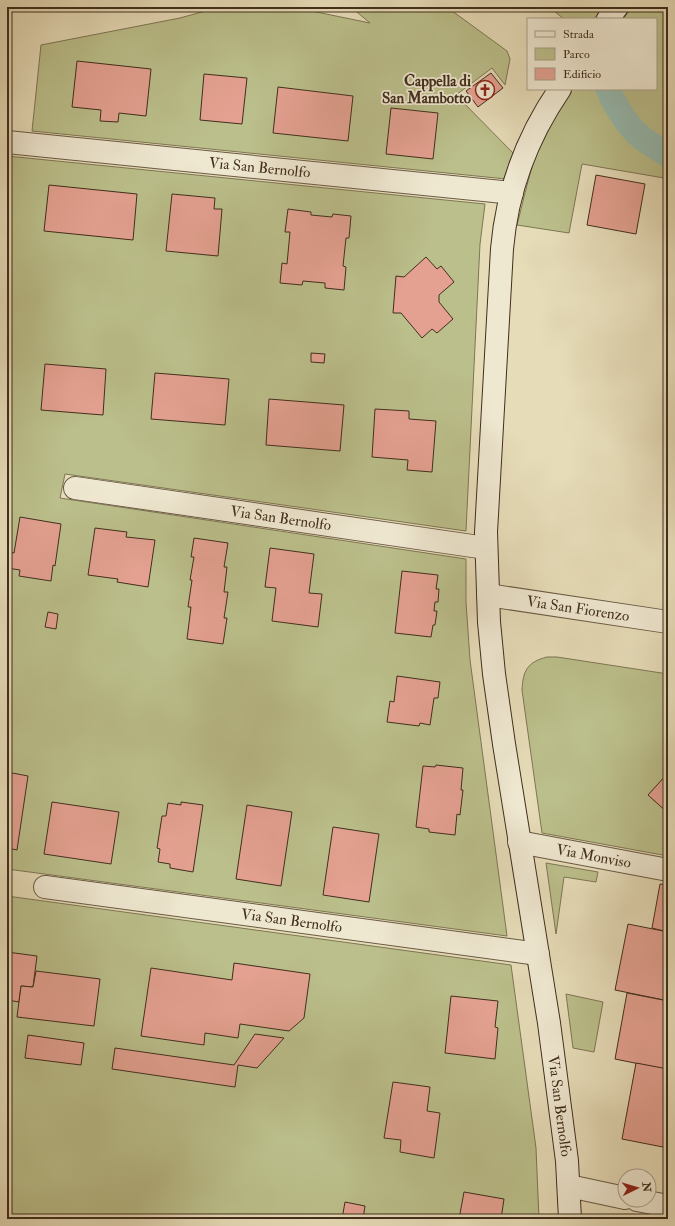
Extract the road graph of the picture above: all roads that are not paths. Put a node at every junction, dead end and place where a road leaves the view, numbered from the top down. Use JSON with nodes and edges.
{"nodes":[{"id":1,"x":617,"y":7,"type":"edge"},
{"id":2,"x":609,"y":18,"type":"edge"},
{"id":3,"x":559,"y":90,"type":"edge"},
{"id":4,"x":7,"y":142,"type":"edge"},
{"id":5,"x":512,"y":193,"type":"junction"},
{"id":6,"x":75,"y":488,"type":"dead end"},
{"id":7,"x":486,"y":548,"type":"junction"},
{"id":8,"x":488,"y":595,"type":"junction"},
{"id":9,"x":668,"y":622,"type":"edge"},
{"id":10,"x":520,"y":842,"type":"junction"},
{"id":11,"x":668,"y":870,"type":"edge"},
{"id":12,"x":45,"y":887,"type":"dead end"},
{"id":13,"x":538,"y":954,"type":"junction"},
{"id":14,"x":569,"y":1186,"type":"junction"},
{"id":15,"x":617,"y":1196,"type":"edge"},
{"id":16,"x":657,"y":1204,"type":"edge"},
{"id":17,"x":668,"y":1206,"type":"edge"},
{"id":18,"x":570,"y":1219,"type":"edge"}],
"edges":[{"from":1,"to":2,"type":"street"},
{"from":3,"to":5,"type":"street","name":"Via San Bernolfo"},
{"from":4,"to":5,"type":"street","name":"Via San Bernolfo"},
{"from":5,"to":7,"type":"street","name":"Via San Bernolfo"},
{"from":6,"to":7,"type":"street","name":"Via San Bernolfo"},
{"from":7,"to":8,"type":"street","name":"Via San Bernolfo"},
{"from":8,"to":9,"type":"street","name":"Via San Fiorenzo"},
{"from":8,"to":10,"type":"street","name":"Via San Bernolfo"},
{"from":10,"to":11,"type":"street","name":"Via Monviso"},
{"from":10,"to":13,"type":"street","name":"Via San Bernolfo"},
{"from":12,"to":13,"type":"street","name":"Via San Bernolfo"},
{"from":13,"to":14,"type":"street","name":"Via San Bernolfo"},
{"from":14,"to":15,"type":"street"},
{"from":14,"to":18,"type":"street","name":"Via San Bernolfo"},
{"from":16,"to":17,"type":"street"}]}
